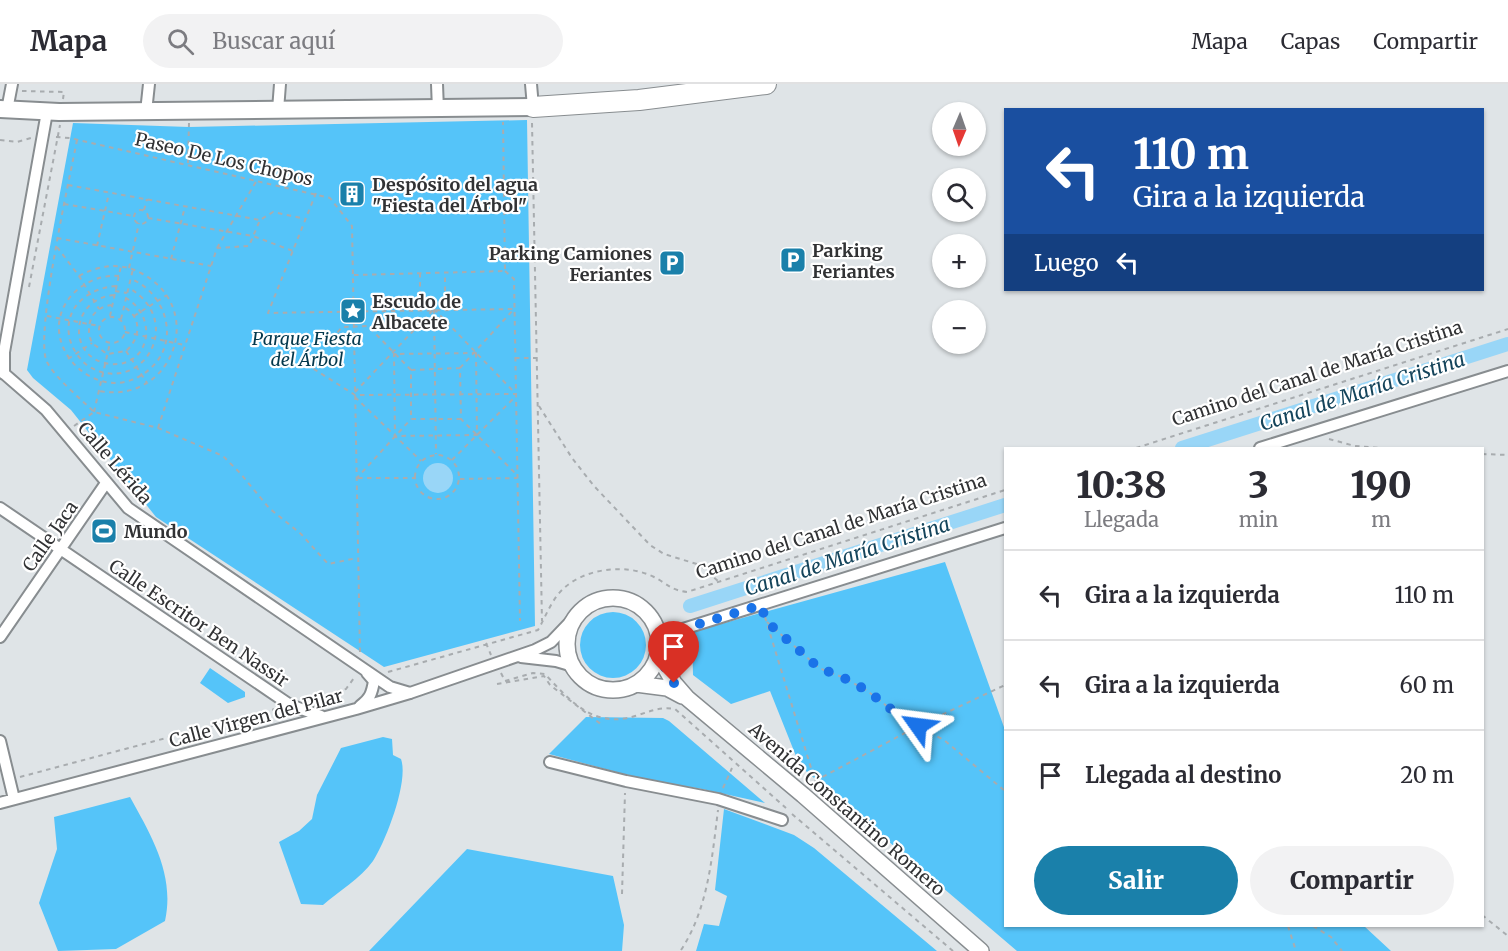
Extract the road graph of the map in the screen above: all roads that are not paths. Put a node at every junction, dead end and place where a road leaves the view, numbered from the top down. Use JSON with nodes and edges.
{"nodes":[{"id":1,"x":149,"y":84,"type":"edge"},
{"id":2,"x":280,"y":84,"type":"edge"},
{"id":3,"x":436,"y":84,"type":"edge"},
{"id":4,"x":531,"y":84,"type":"edge"},
{"id":5,"x":766,"y":84,"type":"edge"},
{"id":6,"x":11,"y":87,"type":"edge"},
{"id":7,"x":4,"y":110,"type":"edge"},
{"id":8,"x":278,"y":110,"type":"junction"},
{"id":9,"x":438,"y":110,"type":"junction"},
{"id":10,"x":54,"y":112,"type":"junction"},
{"id":11,"x":146,"y":112,"type":"junction"},
{"id":12,"x":532,"y":112,"type":"junction"},
{"id":13,"x":1508,"y":371,"type":"edge"},
{"id":14,"x":2,"y":372,"type":"edge"},
{"id":15,"x":1263,"y":447,"type":"edge"},
{"id":16,"x":106,"y":483,"type":"junction"},
{"id":17,"x":0,"y":509,"type":"edge"},
{"id":18,"x":1004,"y":528,"type":"edge"},
{"id":19,"x":61,"y":550,"type":"junction"},
{"id":20,"x":573,"y":619,"type":"junction"},
{"id":21,"x":0,"y":637,"type":"edge"},
{"id":22,"x":659,"y":648,"type":"junction"},
{"id":23,"x":518,"y":657,"type":"junction"},
{"id":24,"x":573,"y":666,"type":"junction"},
{"id":25,"x":363,"y":668,"type":"junction"},
{"id":26,"x":636,"y":684,"type":"junction"},
{"id":27,"x":410,"y":693,"type":"junction"},
{"id":28,"x":687,"y":698,"type":"junction"},
{"id":29,"x":290,"y":705,"type":"junction"},
{"id":30,"x":356,"y":709,"type":"junction"},
{"id":31,"x":326,"y":716,"type":"junction"},
{"id":32,"x":277,"y":728,"type":"junction"},
{"id":33,"x":0,"y":741,"type":"edge"},
{"id":34,"x":550,"y":762,"type":"dead end"},
{"id":35,"x":14,"y":800,"type":"junction"},
{"id":36,"x":0,"y":803,"type":"edge"},
{"id":37,"x":782,"y":820,"type":"dead end"},
{"id":38,"x":981,"y":951,"type":"edge"}],
"edges":[{"from":1,"to":11,"type":"street"},
{"from":2,"to":8,"type":"street"},
{"from":3,"to":9,"type":"street"},
{"from":4,"to":12,"type":"street"},
{"from":5,"to":12,"type":"highway"},
{"from":6,"to":7,"type":"street"},
{"from":7,"to":10,"type":"main road"},
{"from":8,"to":9,"type":"main road"},
{"from":8,"to":11,"type":"main road"},
{"from":9,"to":12,"type":"main road"},
{"from":10,"to":11,"type":"main road"},
{"from":10,"to":14,"type":"street"},
{"from":13,"to":15,"type":"street"},
{"from":14,"to":16,"type":"street","name":"Calle Lérida"},
{"from":16,"to":19,"type":"street","name":"Calle Jaca"},
{"from":16,"to":25,"type":"street","name":"Calle Lérida"},
{"from":17,"to":19,"type":"street","name":"Calle Escritor Ben Nassir"},
{"from":18,"to":22,"type":"street"},
{"from":19,"to":21,"type":"street","name":"Calle Jaca"},
{"from":19,"to":29,"type":"street","name":"Calle Escritor Ben Nassir"},
{"from":20,"to":22,"type":"street"},
{"from":20,"to":23,"type":"street","name":"Calle Virgen del Pilar"},
{"from":20,"to":24,"type":"street"},
{"from":22,"to":26,"type":"street"},
{"from":22,"to":28,"type":"street","name":"Avenida Constantino Romero"},
{"from":23,"to":24,"type":"street","name":"Calle Virgen del Pilar"},
{"from":23,"to":27,"type":"street","name":"Calle Virgen del Pilar"},
{"from":24,"to":26,"type":"street"},
{"from":25,"to":27,"type":"street","name":"Calle Lérida"},
{"from":25,"to":30,"type":"street"},
{"from":26,"to":28,"type":"street","name":"Avenida Constantino Romero"},
{"from":27,"to":30,"type":"street","name":"Calle Virgen del Pilar"},
{"from":28,"to":38,"type":"street","name":"Avenida Constantino Romero"},
{"from":29,"to":31,"type":"street","name":"Calle Escritor Ben Nassir"},
{"from":29,"to":32,"type":"street","name":"Calle Escritor Ben Nassir"},
{"from":30,"to":31,"type":"street","name":"Calle Virgen del Pilar"},
{"from":31,"to":32,"type":"street","name":"Calle Virgen del Pilar"},
{"from":32,"to":35,"type":"street","name":"Calle Virgen del Pilar"},
{"from":33,"to":35,"type":"street"},
{"from":34,"to":37,"type":"street"},
{"from":35,"to":36,"type":"street","name":"Calle Virgen del Pilar"}]}
